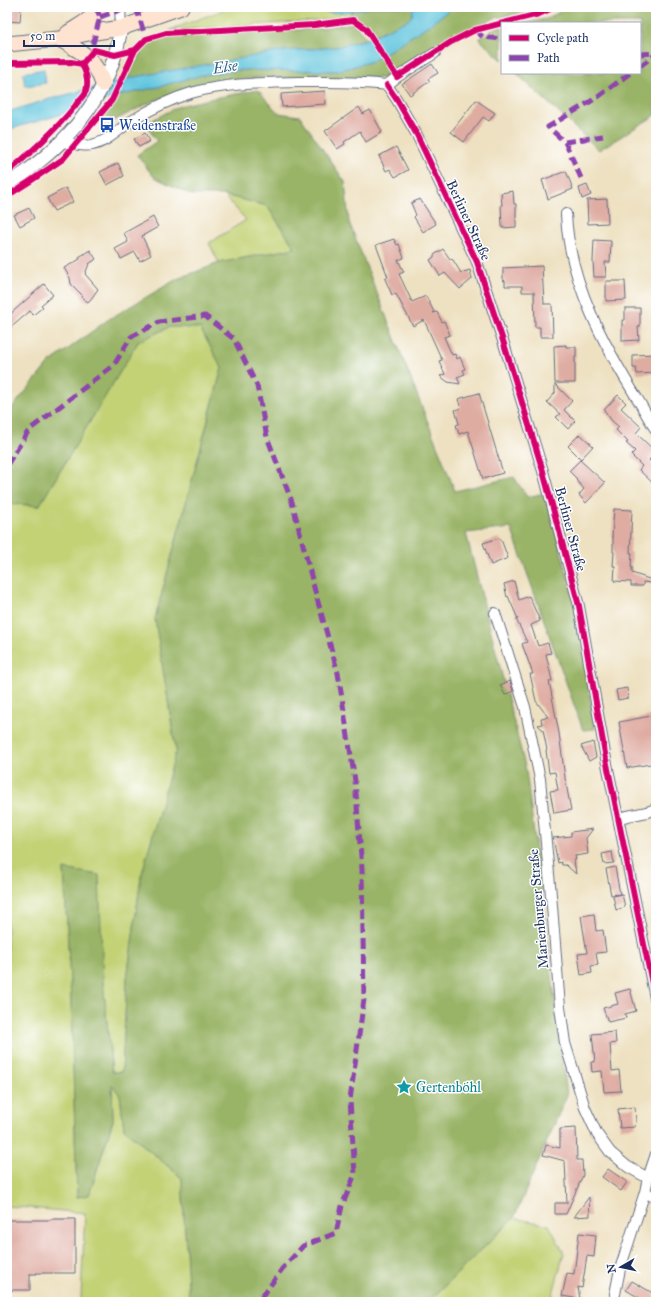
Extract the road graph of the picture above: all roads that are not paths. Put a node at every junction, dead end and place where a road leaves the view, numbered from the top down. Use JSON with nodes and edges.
{"nodes":[{"id":1,"x":102,"y":7,"type":"edge"},
{"id":2,"x":120,"y":7,"type":"edge"},
{"id":3,"x":181,"y":7,"type":"edge"},
{"id":4,"x":121,"y":28,"type":"junction"},
{"id":5,"x":59,"y":39,"type":"junction"},
{"id":6,"x":7,"y":44,"type":"edge"},
{"id":7,"x":435,"y":53,"type":"dead end"},
{"id":8,"x":103,"y":84,"type":"junction"},
{"id":9,"x":387,"y":85,"type":"junction"},
{"id":10,"x":62,"y":142,"type":"junction"},
{"id":11,"x":7,"y":184,"type":"edge"},
{"id":12,"x":566,"y":214,"type":"dead end"},
{"id":13,"x":656,"y":430,"type":"edge"},
{"id":14,"x":495,"y":613,"type":"dead end"},
{"id":15,"x":656,"y":809,"type":"edge"},
{"id":16,"x":618,"y":818,"type":"junction"},
{"id":17,"x":656,"y":1003,"type":"edge"},
{"id":18,"x":656,"y":1154,"type":"edge"},
{"id":19,"x":648,"y":1178,"type":"junction"},
{"id":20,"x":645,"y":1192,"type":"junction"},
{"id":21,"x":656,"y":1198,"type":"edge"},
{"id":22,"x":615,"y":1294,"type":"dead end"}],
"edges":[{"from":1,"to":5,"type":"main road"},
{"from":2,"to":4,"type":"street"},
{"from":3,"to":4,"type":"main road"},
{"from":4,"to":5,"type":"main road"},
{"from":4,"to":8,"type":"street"},
{"from":5,"to":6,"type":"main road"},
{"from":5,"to":8,"type":"main road"},
{"from":7,"to":9,"type":"street"},
{"from":8,"to":10,"type":"street"},
{"from":9,"to":10,"type":"street"},
{"from":9,"to":16,"type":"street","name":"Berliner Straße"},
{"from":10,"to":11,"type":"street"},
{"from":12,"to":13,"type":"street"},
{"from":14,"to":19,"type":"street","name":"Marienburger Straße"},
{"from":15,"to":16,"type":"street"},
{"from":16,"to":17,"type":"street","name":"Berliner Straße"},
{"from":18,"to":19,"type":"street"},
{"from":19,"to":20,"type":"street"},
{"from":20,"to":21,"type":"street"},
{"from":20,"to":22,"type":"street"}]}
